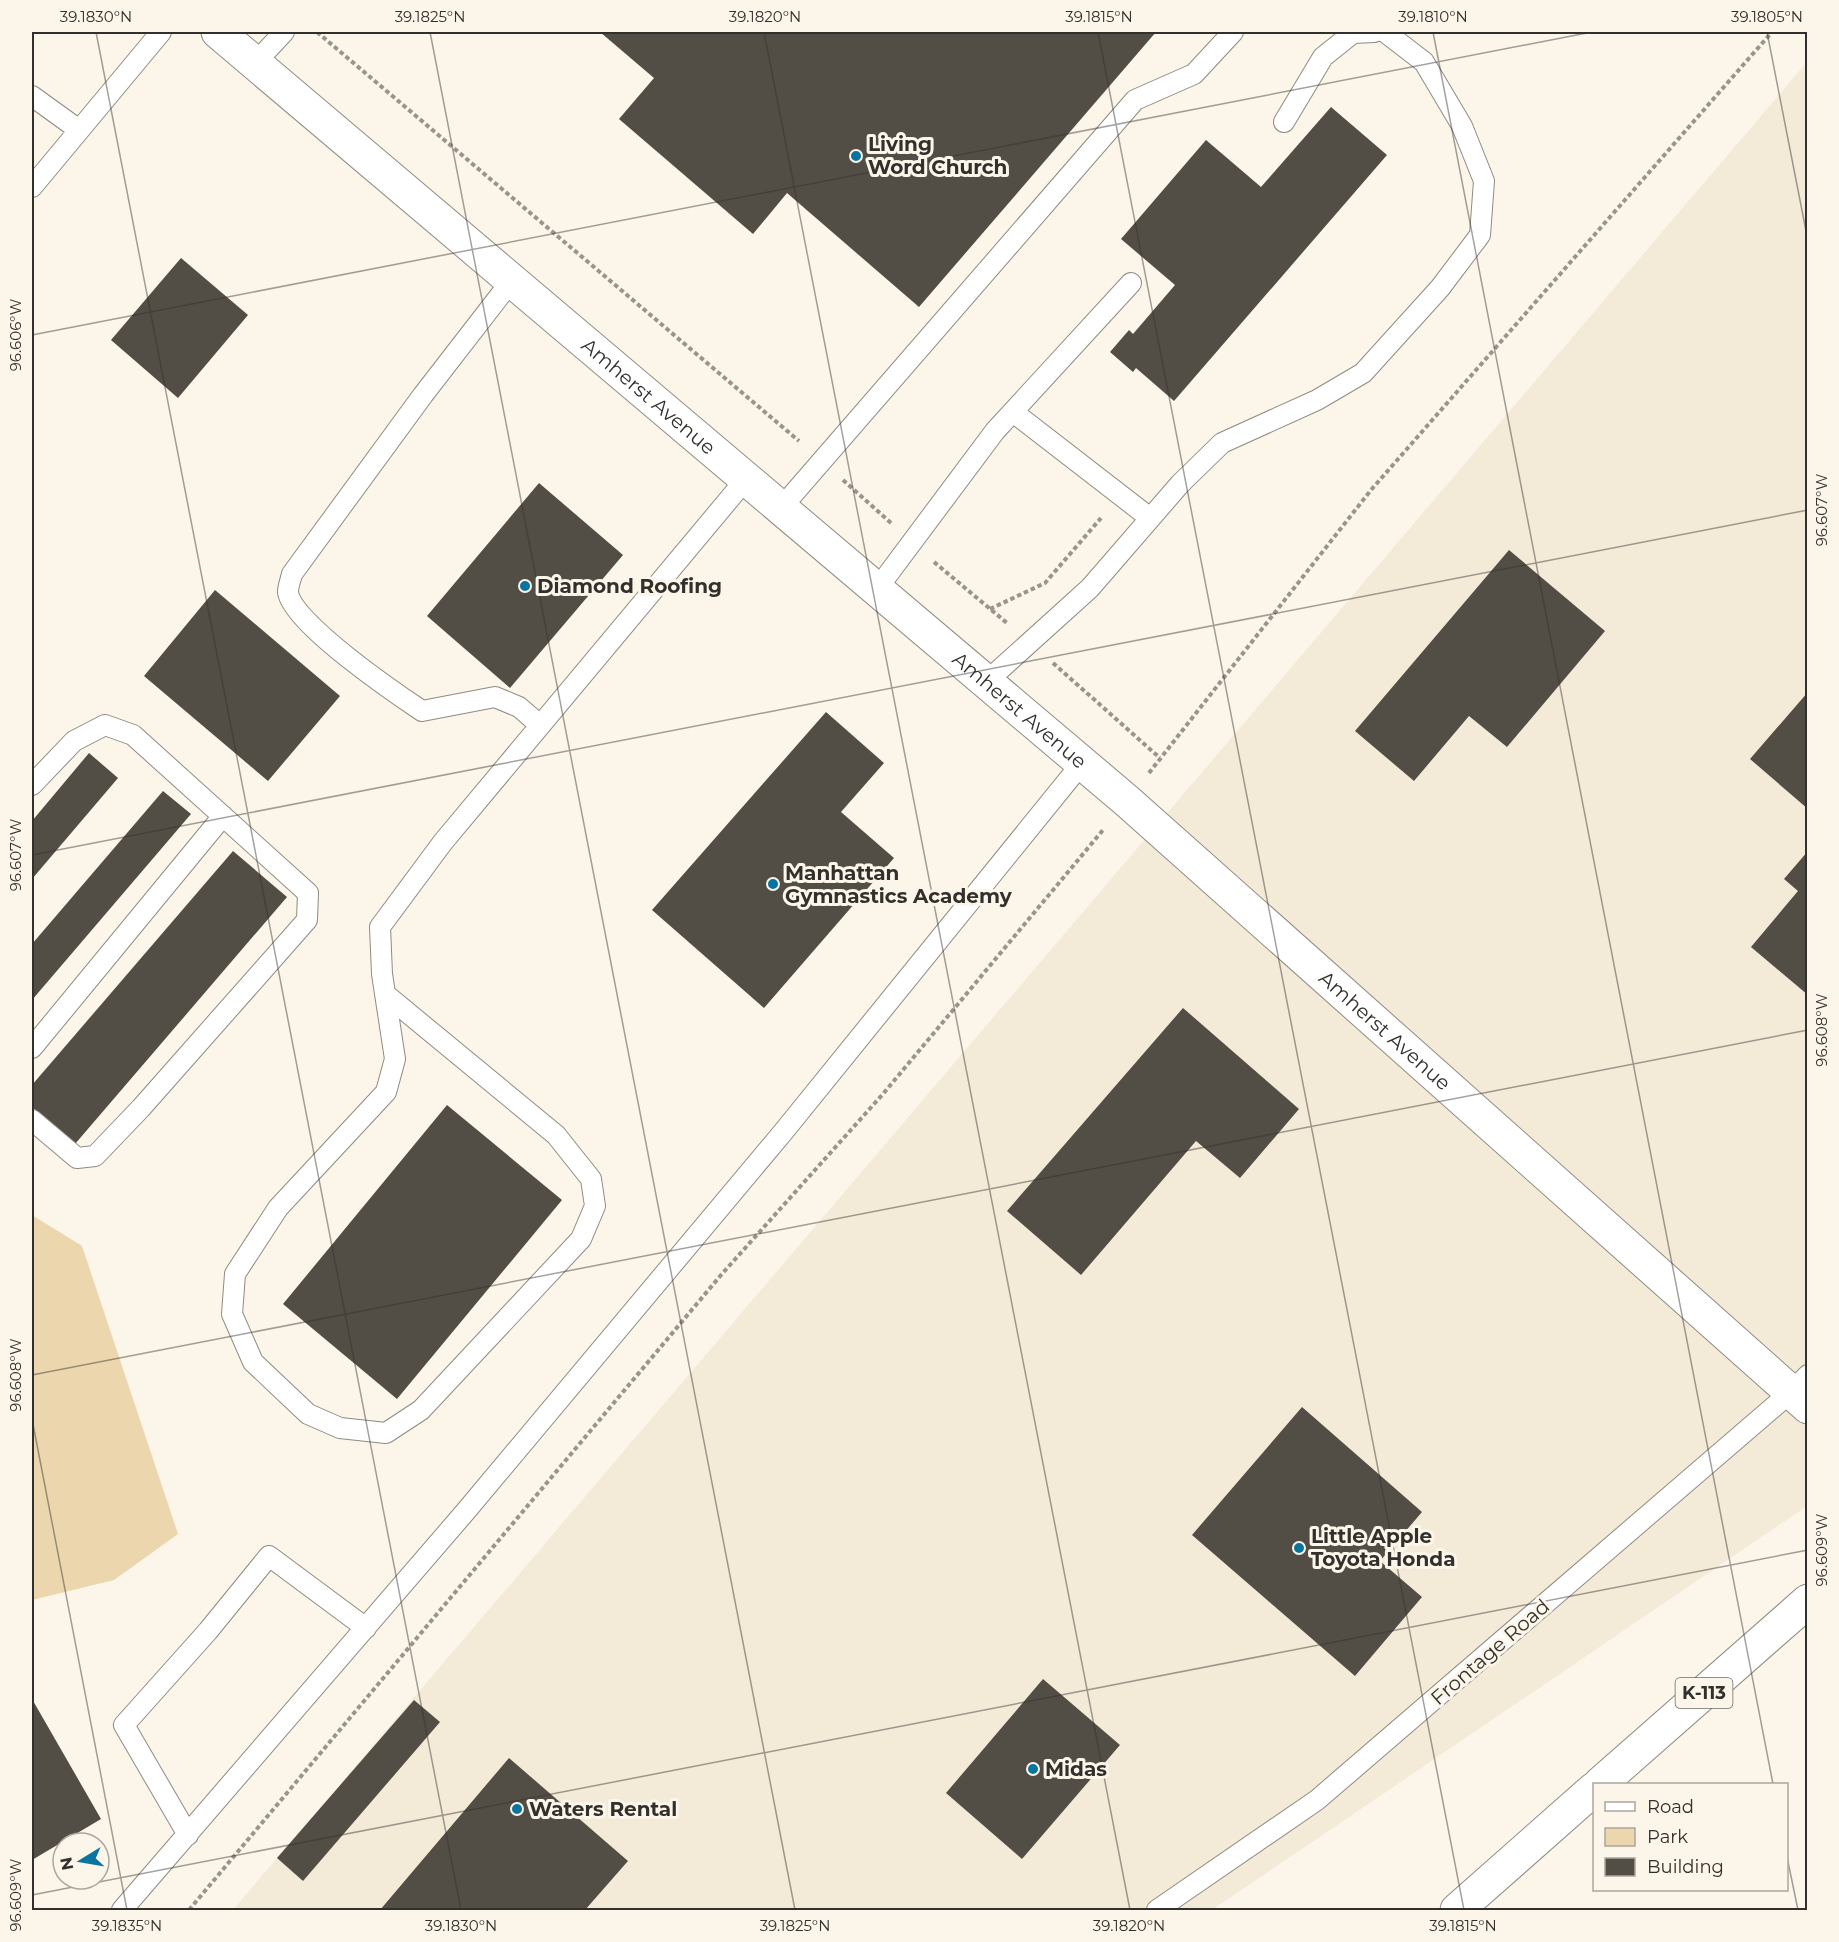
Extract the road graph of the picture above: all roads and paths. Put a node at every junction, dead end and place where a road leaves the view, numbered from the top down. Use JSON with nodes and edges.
{"nodes":[{"id":1,"x":161,"y":32,"type":"edge"},
{"id":2,"x":218,"y":32,"type":"edge"},
{"id":3,"x":284,"y":32,"type":"edge"},
{"id":4,"x":317,"y":32,"type":"edge"},
{"id":5,"x":1233,"y":32,"type":"edge"},
{"id":6,"x":1374,"y":32,"type":"edge"},
{"id":7,"x":1385,"y":32,"type":"edge"},
{"id":8,"x":1772,"y":32,"type":"edge"},
{"id":9,"x":255,"y":63,"type":"junction"},
{"id":10,"x":32,"y":96,"type":"edge"},
{"id":11,"x":1284,"y":122,"type":"dead end"},
{"id":12,"x":79,"y":130,"type":"junction"},
{"id":13,"x":32,"y":187,"type":"edge"},
{"id":14,"x":512,"y":280,"type":"junction"},
{"id":15,"x":1131,"y":283,"type":"dead end"},
{"id":16,"x":1013,"y":412,"type":"junction"},
{"id":17,"x":822,"y":461,"type":"junction"},
{"id":18,"x":746,"y":479,"type":"junction"},
{"id":19,"x":1120,"y":495,"type":"junction"},
{"id":20,"x":781,"y":508,"type":"junction"},
{"id":21,"x":1150,"y":518,"type":"junction"},
{"id":22,"x":912,"y":543,"type":"junction"},
{"id":23,"x":877,"y":589,"type":"junction"},
{"id":24,"x":990,"y":609,"type":"junction"},
{"id":25,"x":1030,"y":642,"type":"junction"},
{"id":26,"x":986,"y":682,"type":"junction"},
{"id":27,"x":540,"y":725,"type":"junction"},
{"id":28,"x":1160,"y":758,"type":"junction"},
{"id":29,"x":1082,"y":763,"type":"junction"},
{"id":30,"x":32,"y":785,"type":"edge"},
{"id":31,"x":1127,"y":801,"type":"junction"},
{"id":32,"x":223,"y":816,"type":"junction"},
{"id":33,"x":385,"y":994,"type":"junction"},
{"id":34,"x":32,"y":1048,"type":"edge"},
{"id":35,"x":32,"y":1120,"type":"edge"},
{"id":36,"x":1802,"y":1391,"type":"edge"},
{"id":37,"x":1808,"y":1601,"type":"edge"},
{"id":38,"x":366,"y":1628,"type":"junction"},
{"id":39,"x":1602,"y":1783,"type":"edge"},
{"id":40,"x":1593,"y":1790,"type":"edge"},
{"id":41,"x":188,"y":1835,"type":"junction"},
{"id":42,"x":122,"y":1911,"type":"edge"},
{"id":43,"x":189,"y":1911,"type":"edge"},
{"id":44,"x":1157,"y":1911,"type":"edge"},
{"id":45,"x":1457,"y":1911,"type":"edge"}],
"edges":[{"from":1,"to":12,"type":"lane"},
{"from":2,"to":9,"type":"street","name":"Amherst Avenue"},
{"from":3,"to":9,"type":"lane"},
{"from":4,"to":17,"type":"path"},
{"from":5,"to":17,"type":"lane"},
{"from":6,"to":11,"type":"lane"},
{"from":7,"to":21,"type":"lane"},
{"from":8,"to":28,"type":"path"},
{"from":9,"to":14,"type":"street","name":"Amherst Avenue"},
{"from":10,"to":12,"type":"lane"},
{"from":12,"to":13,"type":"lane"},
{"from":14,"to":18,"type":"street","name":"Amherst Avenue"},
{"from":14,"to":27,"type":"lane"},
{"from":15,"to":16,"type":"lane"},
{"from":16,"to":19,"type":"lane"},
{"from":16,"to":22,"type":"lane"},
{"from":17,"to":20,"type":"lane"},
{"from":17,"to":22,"type":"path"},
{"from":18,"to":20,"type":"street","name":"Amherst Avenue"},
{"from":18,"to":27,"type":"lane"},
{"from":19,"to":21,"type":"lane"},
{"from":19,"to":24,"type":"path"},
{"from":20,"to":23,"type":"street","name":"Amherst Avenue"},
{"from":21,"to":25,"type":"lane"},
{"from":22,"to":23,"type":"lane"},
{"from":22,"to":24,"type":"path"},
{"from":23,"to":26,"type":"street","name":"Amherst Avenue"},
{"from":24,"to":25,"type":"path"},
{"from":25,"to":26,"type":"lane"},
{"from":25,"to":28,"type":"path"},
{"from":26,"to":29,"type":"street","name":"Amherst Avenue"},
{"from":27,"to":33,"type":"lane"},
{"from":28,"to":31,"type":"path"},
{"from":29,"to":31,"type":"street","name":"Amherst Avenue"},
{"from":29,"to":38,"type":"lane"},
{"from":30,"to":32,"type":"lane"},
{"from":31,"to":36,"type":"street","name":"Amherst Avenue"},
{"from":31,"to":43,"type":"path"},
{"from":32,"to":34,"type":"lane"},
{"from":32,"to":35,"type":"lane"},
{"from":33,"to":33,"type":"lane"},
{"from":36,"to":44,"type":"lane","name":"Frontage Road"},
{"from":37,"to":39,"type":"street","number":"K-113"},
{"from":38,"to":41,"type":"lane"},
{"from":38,"to":41,"type":"lane"},
{"from":40,"to":45,"type":"street"},
{"from":41,"to":42,"type":"lane"}]}
